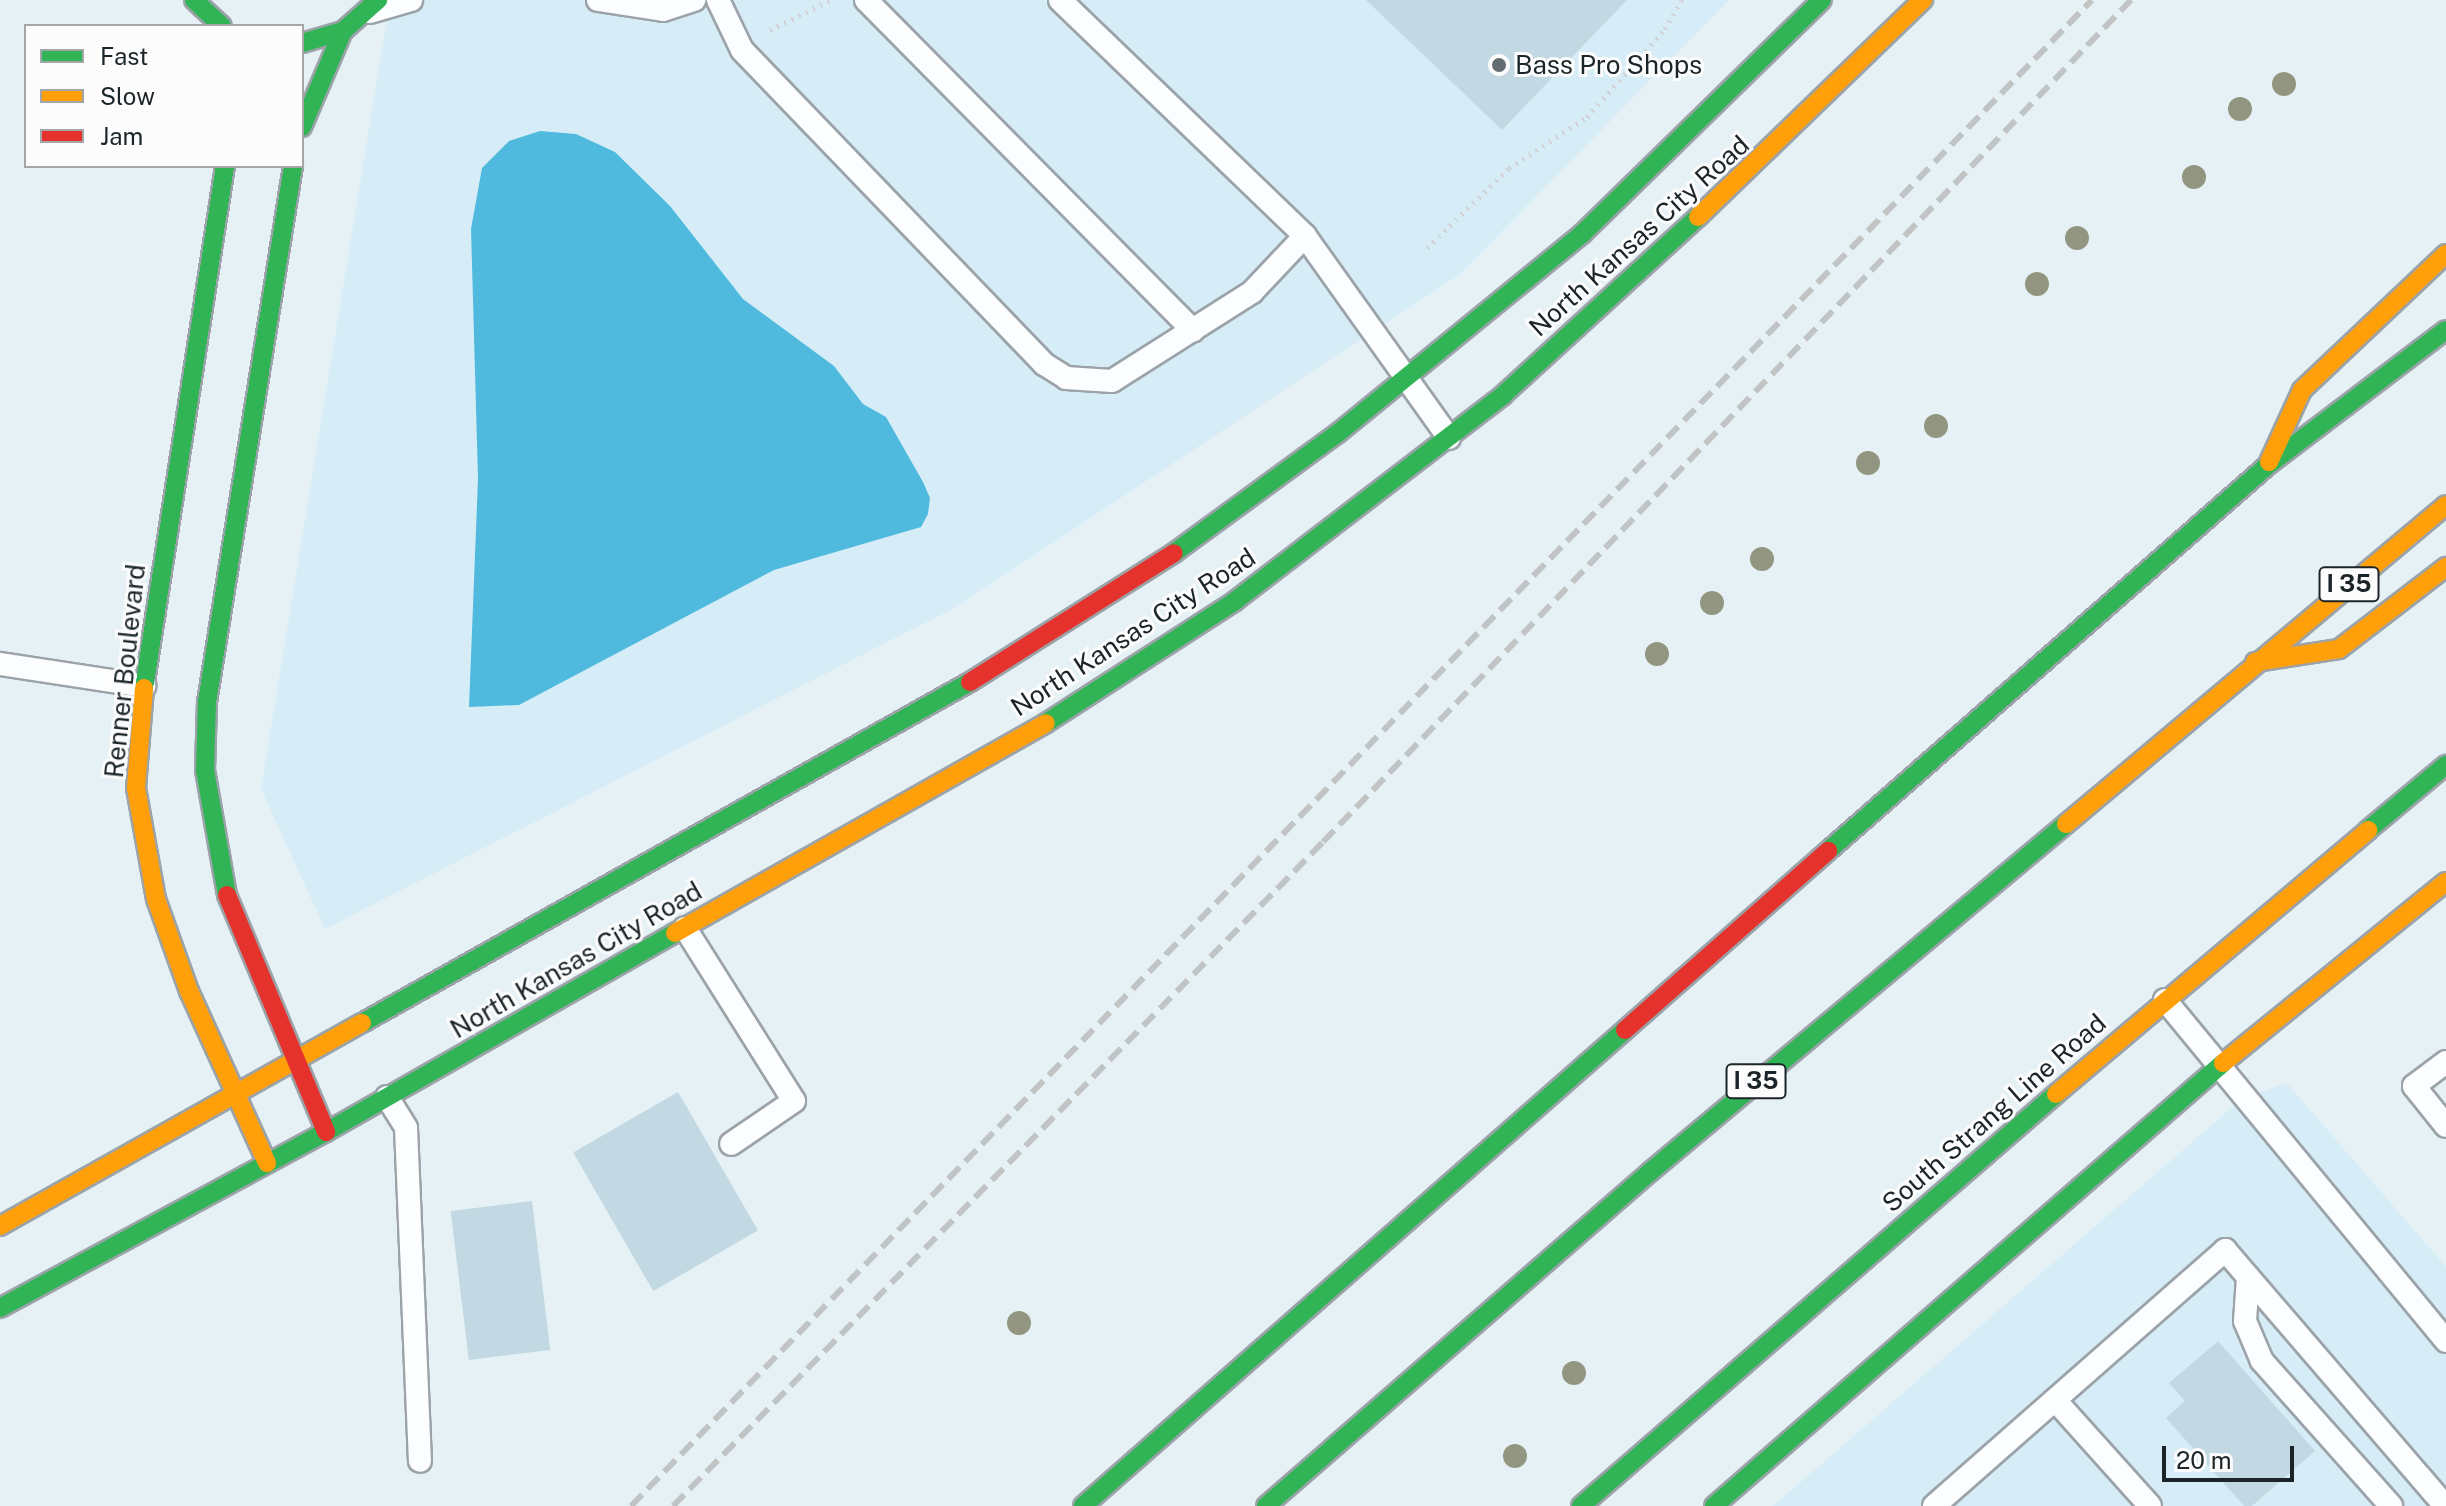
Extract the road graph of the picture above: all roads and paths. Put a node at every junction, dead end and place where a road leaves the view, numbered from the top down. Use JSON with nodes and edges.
{"nodes":[{"id":1,"x":194,"y":0,"type":"edge"},
{"id":2,"x":411,"y":0,"type":"edge"},
{"id":3,"x":598,"y":0,"type":"edge"},
{"id":4,"x":694,"y":0,"type":"edge"},
{"id":5,"x":718,"y":0,"type":"edge"},
{"id":6,"x":831,"y":0,"type":"edge"},
{"id":7,"x":866,"y":0,"type":"edge"},
{"id":8,"x":1060,"y":0,"type":"edge"},
{"id":9,"x":1682,"y":0,"type":"edge"},
{"id":10,"x":1822,"y":0,"type":"edge"},
{"id":11,"x":1923,"y":0,"type":"edge"},
{"id":12,"x":373,"y":6,"type":"edge"},
{"id":13,"x":208,"y":24,"type":"edge"},
{"id":14,"x":220,"y":24,"type":"edge"},
{"id":15,"x":343,"y":31,"type":"junction"},
{"id":16,"x":767,"y":33,"type":"dead end"},
{"id":17,"x":304,"y":42,"type":"edge"},
{"id":18,"x":304,"y":122,"type":"edge"},
{"id":19,"x":225,"y":168,"type":"edge"},
{"id":20,"x":293,"y":168,"type":"edge"},
{"id":21,"x":1305,"y":236,"type":"junction"},
{"id":22,"x":1427,"y":248,"type":"dead end"},
{"id":23,"x":2446,"y":254,"type":"edge"},
{"id":24,"x":1193,"y":330,"type":"junction"},
{"id":25,"x":2446,"y":330,"type":"edge"},
{"id":26,"x":1407,"y":377,"type":"junction"},
{"id":27,"x":1449,"y":438,"type":"junction"},
{"id":28,"x":2268,"y":465,"type":"junction"},
{"id":29,"x":2446,"y":505,"type":"edge"},
{"id":30,"x":2446,"y":567,"type":"edge"},
{"id":31,"x":2252,"y":662,"type":"junction"},
{"id":32,"x":0,"y":664,"type":"edge"},
{"id":33,"x":144,"y":686,"type":"junction"},
{"id":34,"x":2446,"y":765,"type":"edge"},
{"id":35,"x":2446,"y":882,"type":"edge"},
{"id":36,"x":685,"y":928,"type":"junction"},
{"id":37,"x":2165,"y":1000,"type":"junction"},
{"id":38,"x":296,"y":1061,"type":"junction"},
{"id":39,"x":2446,"y":1062,"type":"edge"},
{"id":40,"x":2218,"y":1067,"type":"junction"},
{"id":41,"x":236,"y":1095,"type":"junction"},
{"id":42,"x":387,"y":1097,"type":"junction"},
{"id":43,"x":2446,"y":1126,"type":"edge"},
{"id":44,"x":326,"y":1132,"type":"junction"},
{"id":45,"x":731,"y":1144,"type":"dead end"},
{"id":46,"x":267,"y":1163,"type":"junction"},
{"id":47,"x":0,"y":1226,"type":"edge"},
{"id":48,"x":2248,"y":1277,"type":"junction"},
{"id":49,"x":0,"y":1308,"type":"edge"},
{"id":50,"x":2446,"y":1341,"type":"edge"},
{"id":51,"x":2055,"y":1400,"type":"junction"},
{"id":52,"x":420,"y":1461,"type":"dead end"},
{"id":53,"x":1083,"y":1506,"type":"edge"},
{"id":54,"x":1266,"y":1506,"type":"edge"},
{"id":55,"x":1581,"y":1506,"type":"edge"},
{"id":56,"x":1714,"y":1506,"type":"edge"},
{"id":57,"x":1934,"y":1506,"type":"edge"},
{"id":58,"x":2150,"y":1506,"type":"edge"},
{"id":59,"x":2391,"y":1506,"type":"edge"},
{"id":60,"x":2445,"y":1506,"type":"edge"}],
"edges":[{"from":1,"to":13,"type":"main road"},
{"from":1,"to":14,"type":"main road"},
{"from":2,"to":12,"type":"lane"},
{"from":3,"to":4,"type":"lane"},
{"from":5,"to":24,"type":"lane"},
{"from":6,"to":16,"type":"path"},
{"from":7,"to":24,"type":"lane"},
{"from":8,"to":21,"type":"lane"},
{"from":9,"to":22,"type":"path"},
{"from":10,"to":26,"type":"main road","name":"North Kansas City Road"},
{"from":11,"to":27,"type":"main road","name":"North Kansas City Road"},
{"from":12,"to":15,"type":"main road"},
{"from":15,"to":17,"type":"main road"},
{"from":15,"to":18,"type":"main road"},
{"from":19,"to":33,"type":"main road","name":"Renner Boulevard"},
{"from":20,"to":38,"type":"main road"},
{"from":21,"to":24,"type":"lane"},
{"from":21,"to":26,"type":"lane"},
{"from":23,"to":28,"type":"main road"},
{"from":25,"to":28,"type":"main road"},
{"from":26,"to":27,"type":"lane"},
{"from":26,"to":38,"type":"main road","name":"North Kansas City Road"},
{"from":27,"to":36,"type":"main road","name":"North Kansas City Road"},
{"from":28,"to":53,"type":"main road"},
{"from":29,"to":31,"type":"main road","number":"I 35"},
{"from":30,"to":31,"type":"main road"},
{"from":31,"to":54,"type":"main road","number":"I 35"},
{"from":32,"to":33,"type":"lane"},
{"from":33,"to":41,"type":"main road","name":"Renner Boulevard"},
{"from":34,"to":37,"type":"main road","name":"South Strang Line Road"},
{"from":35,"to":40,"type":"main road"},
{"from":36,"to":42,"type":"main road","name":"North Kansas City Road"},
{"from":36,"to":45,"type":"lane"},
{"from":37,"to":40,"type":"lane"},
{"from":37,"to":55,"type":"main road","name":"South Strang Line Road"},
{"from":38,"to":41,"type":"main road","name":"North Kansas City Road"},
{"from":38,"to":44,"type":"main road"},
{"from":39,"to":43,"type":"lane"},
{"from":40,"to":50,"type":"lane"},
{"from":40,"to":56,"type":"main road"},
{"from":41,"to":46,"type":"main road","name":"Renner Boulevard"},
{"from":41,"to":47,"type":"main road","name":"North Kansas City Road"},
{"from":42,"to":44,"type":"main road","name":"North Kansas City Road"},
{"from":42,"to":52,"type":"lane"},
{"from":44,"to":46,"type":"main road","name":"North Kansas City Road"},
{"from":46,"to":49,"type":"main road","name":"North Kansas City Road"},
{"from":48,"to":51,"type":"lane"},
{"from":48,"to":59,"type":"lane"},
{"from":48,"to":60,"type":"lane"},
{"from":51,"to":57,"type":"lane"},
{"from":51,"to":58,"type":"lane"}]}
